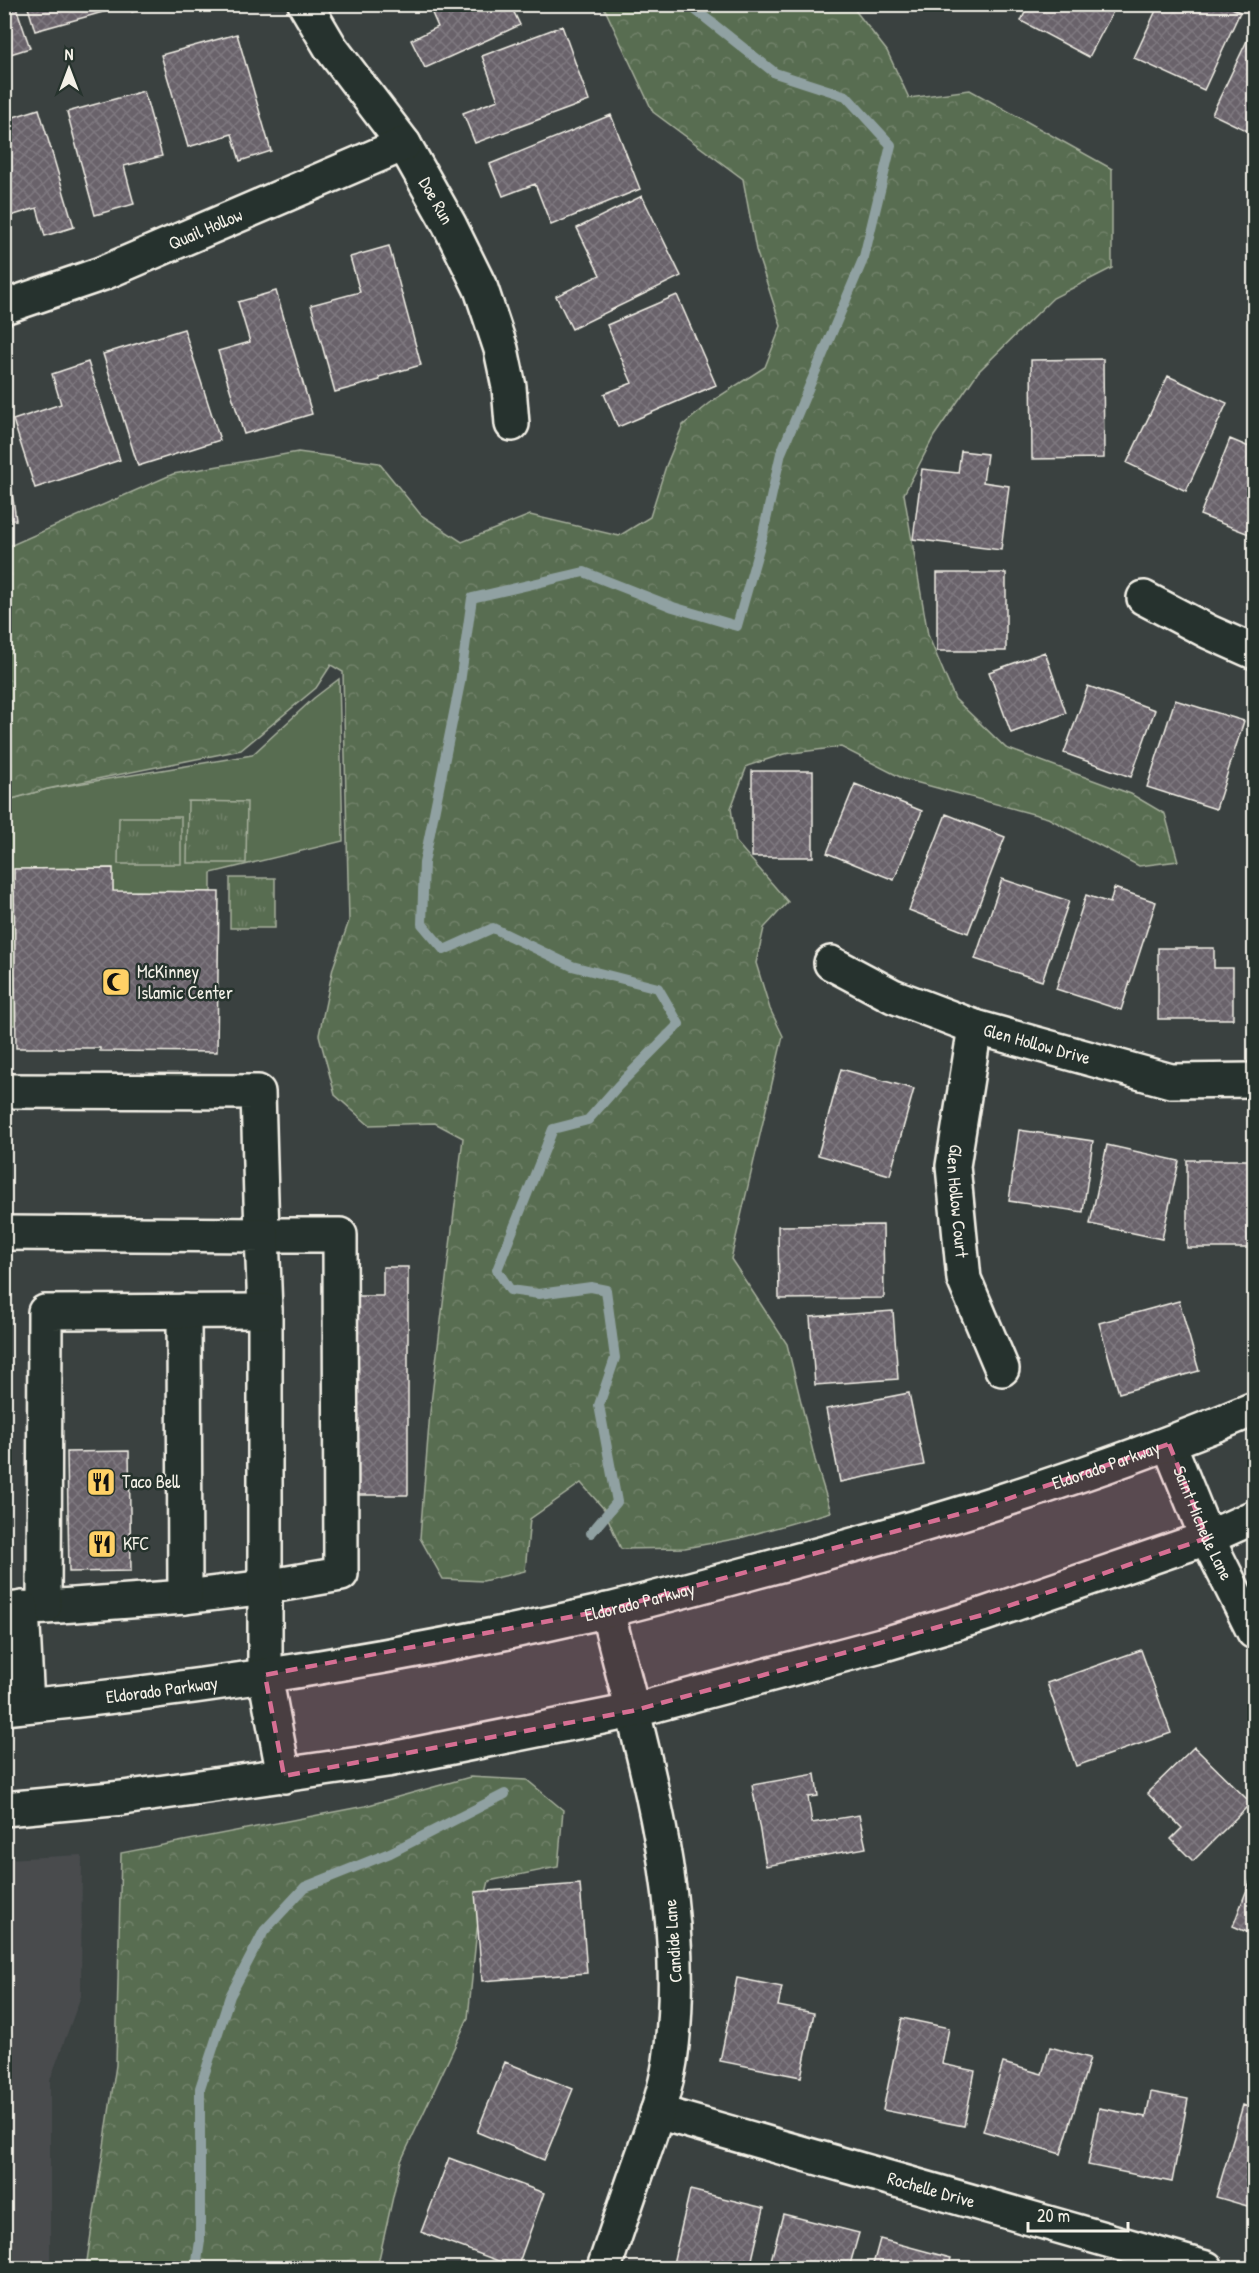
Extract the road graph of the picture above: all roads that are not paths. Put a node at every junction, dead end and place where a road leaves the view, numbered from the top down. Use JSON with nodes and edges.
{"nodes":[{"id":1,"x":305,"y":4,"type":"edge"},
{"id":2,"x":404,"y":144,"type":"junction"},
{"id":3,"x":4,"y":307,"type":"edge"},
{"id":4,"x":512,"y":424,"type":"dead end"},
{"id":5,"x":1144,"y":598,"type":"dead end"},
{"id":6,"x":1254,"y":652,"type":"edge"},
{"id":7,"x":831,"y":963,"type":"dead end"},
{"id":8,"x":975,"y":1027,"type":"junction"},
{"id":9,"x":1254,"y":1080,"type":"edge"},
{"id":10,"x":4,"y":1090,"type":"edge"},
{"id":11,"x":4,"y":1233,"type":"edge"},
{"id":12,"x":262,"y":1234,"type":"junction"},
{"id":13,"x":184,"y":1311,"type":"junction"},
{"id":14,"x":265,"y":1311,"type":"junction"},
{"id":15,"x":1002,"y":1369,"type":"dead end"},
{"id":16,"x":1254,"y":1409,"type":"edge"},
{"id":17,"x":1169,"y":1444,"type":"junction"},
{"id":18,"x":1254,"y":1517,"type":"edge"},
{"id":19,"x":1208,"y":1538,"type":"junction"},
{"id":20,"x":265,"y":1587,"type":"junction"},
{"id":21,"x":185,"y":1597,"type":"junction"},
{"id":22,"x":24,"y":1608,"type":"edge"},
{"id":23,"x":607,"y":1610,"type":"junction"},
{"id":24,"x":1254,"y":1632,"type":"edge"},
{"id":25,"x":265,"y":1676,"type":"junction"},
{"id":26,"x":16,"y":1706,"type":"edge"},
{"id":27,"x":632,"y":1711,"type":"junction"},
{"id":28,"x":284,"y":1776,"type":"junction"},
{"id":29,"x":4,"y":1809,"type":"edge"},
{"id":30,"x":657,"y":2112,"type":"junction"},
{"id":31,"x":604,"y":2268,"type":"edge"},
{"id":32,"x":1206,"y":2268,"type":"edge"}],
"edges":[{"from":1,"to":2,"type":"street","name":"Doe Run"},
{"from":2,"to":3,"type":"street","name":"Quail Hollow"},
{"from":2,"to":4,"type":"street","name":"Doe Run"},
{"from":5,"to":6,"type":"street"},
{"from":7,"to":8,"type":"street","name":"Glen Hollow Drive"},
{"from":8,"to":9,"type":"street","name":"Glen Hollow Drive"},
{"from":8,"to":15,"type":"street","name":"Glen Hollow Court"},
{"from":10,"to":12,"type":"street"},
{"from":11,"to":12,"type":"street"},
{"from":12,"to":14,"type":"street"},
{"from":12,"to":20,"type":"street"},
{"from":13,"to":14,"type":"street"},
{"from":13,"to":21,"type":"street"},
{"from":13,"to":22,"type":"street"},
{"from":14,"to":20,"type":"street"},
{"from":16,"to":17,"type":"street","name":"Eldorado Parkway"},
{"from":17,"to":19,"type":"street","name":"Saint Michelle Lane"},
{"from":17,"to":23,"type":"street","name":"Eldorado Parkway"},
{"from":18,"to":19,"type":"street"},
{"from":19,"to":24,"type":"street","name":"Saint Michelle Lane"},
{"from":19,"to":27,"type":"street"},
{"from":20,"to":21,"type":"street"},
{"from":20,"to":25,"type":"street"},
{"from":21,"to":22,"type":"street"},
{"from":22,"to":26,"type":"street"},
{"from":23,"to":25,"type":"street","name":"Eldorado Parkway"},
{"from":23,"to":27,"type":"street","name":"Candide Lane"},
{"from":25,"to":26,"type":"street","name":"Eldorado Parkway"},
{"from":25,"to":28,"type":"street"},
{"from":27,"to":28,"type":"street"},
{"from":27,"to":30,"type":"street","name":"Candide Lane"},
{"from":28,"to":29,"type":"street"},
{"from":30,"to":31,"type":"street","name":"Candide Lane"},
{"from":30,"to":32,"type":"street","name":"Rochelle Drive"}]}
